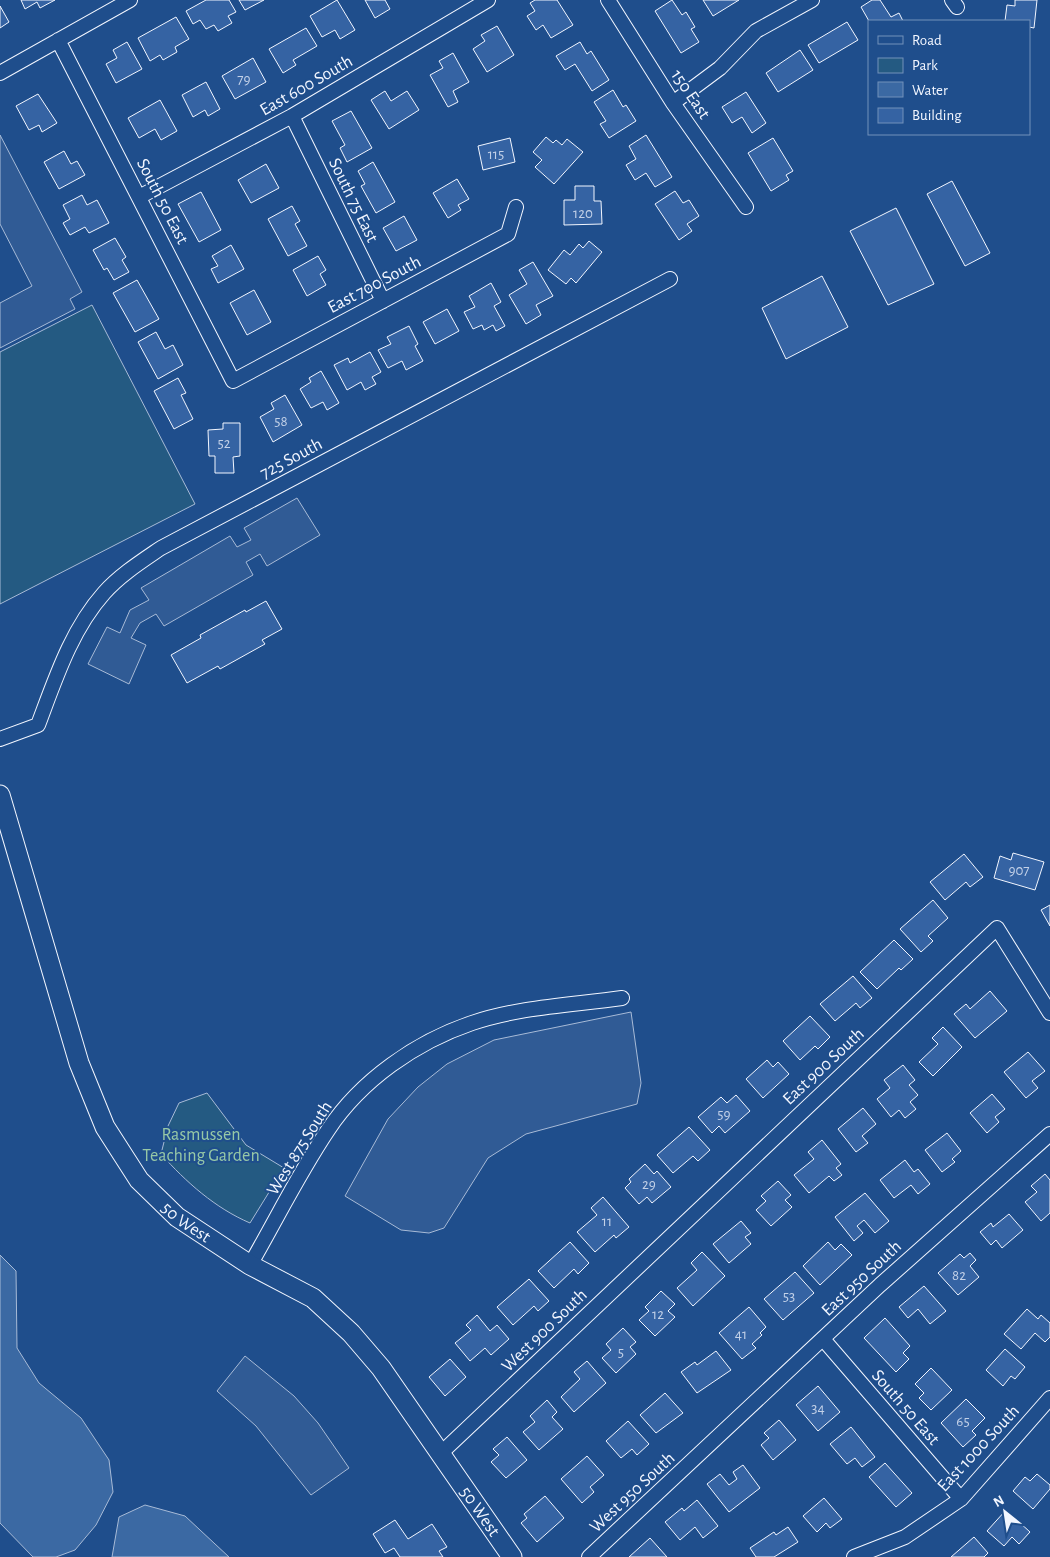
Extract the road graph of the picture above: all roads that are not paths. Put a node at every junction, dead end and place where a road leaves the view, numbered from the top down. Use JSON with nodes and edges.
{"nodes":[{"id":1,"x":130,"y":0,"type":"edge"},
{"id":2,"x":488,"y":0,"type":"edge"},
{"id":3,"x":608,"y":0,"type":"edge"},
{"id":4,"x":812,"y":0,"type":"edge"},
{"id":5,"x":58,"y":40,"type":"junction"},
{"id":6,"x":0,"y":73,"type":"edge"},
{"id":7,"x":673,"y":103,"type":"junction"},
{"id":8,"x":292,"y":116,"type":"junction"},
{"id":9,"x":139,"y":196,"type":"junction"},
{"id":10,"x":516,"y":207,"type":"dead end"},
{"id":11,"x":746,"y":207,"type":"dead end"},
{"id":12,"x":670,"y":279,"type":"dead end"},
{"id":13,"x":383,"y":302,"type":"junction"},
{"id":14,"x":233,"y":380,"type":"joint"},
{"id":15,"x":0,"y":739,"type":"edge"},
{"id":16,"x":0,"y":794,"type":"edge"},
{"id":17,"x":622,"y":998,"type":"dead end"},
{"id":18,"x":1050,"y":1013,"type":"edge"},
{"id":19,"x":1050,"y":1134,"type":"edge"},
{"id":20,"x":675,"y":1231,"type":"joint"},
{"id":21,"x":250,"y":1265,"type":"junction"},
{"id":22,"x":823,"y":1339,"type":"junction"},
{"id":23,"x":1050,"y":1398,"type":"edge"},
{"id":24,"x":700,"y":1454,"type":"joint"},
{"id":25,"x":439,"y":1455,"type":"junction"},
{"id":26,"x":961,"y":1499,"type":"junction"},
{"id":27,"x":512,"y":1557,"type":"edge"},
{"id":28,"x":589,"y":1557,"type":"edge"},
{"id":29,"x":854,"y":1557,"type":"edge"}],
"edges":[{"from":1,"to":5,"type":"street"},
{"from":2,"to":8,"type":"street","name":"East 600 South"},
{"from":3,"to":7,"type":"street","name":"150 East"},
{"from":4,"to":7,"type":"street"},
{"from":5,"to":6,"type":"street"},
{"from":5,"to":9,"type":"street","name":"South 50 East"},
{"from":7,"to":11,"type":"street","name":"150 East"},
{"from":8,"to":9,"type":"street","name":"East 600 South"},
{"from":8,"to":13,"type":"street","name":"South 75 East"},
{"from":9,"to":14,"type":"street","name":"South 50 East"},
{"from":10,"to":13,"type":"street","name":"East 700 South"},
{"from":12,"to":15,"type":"street","name":"725 South"},
{"from":13,"to":14,"type":"street","name":"East 700 South"},
{"from":16,"to":21,"type":"street","name":"50 West"},
{"from":17,"to":21,"type":"street","name":"West 875 South"},
{"from":18,"to":20,"type":"street","name":"East 900 South"},
{"from":19,"to":22,"type":"street","name":"East 950 South"},
{"from":20,"to":25,"type":"street","name":"West 900 South"},
{"from":21,"to":25,"type":"street","name":"50 West"},
{"from":22,"to":24,"type":"street","name":"East 950 South"},
{"from":22,"to":26,"type":"street","name":"South 50 East"},
{"from":23,"to":26,"type":"street","name":"East 1000 South"},
{"from":24,"to":28,"type":"street","name":"West 950 South"},
{"from":25,"to":27,"type":"street","name":"50 West"},
{"from":26,"to":29,"type":"street","name":"East 1000 South"}]}
